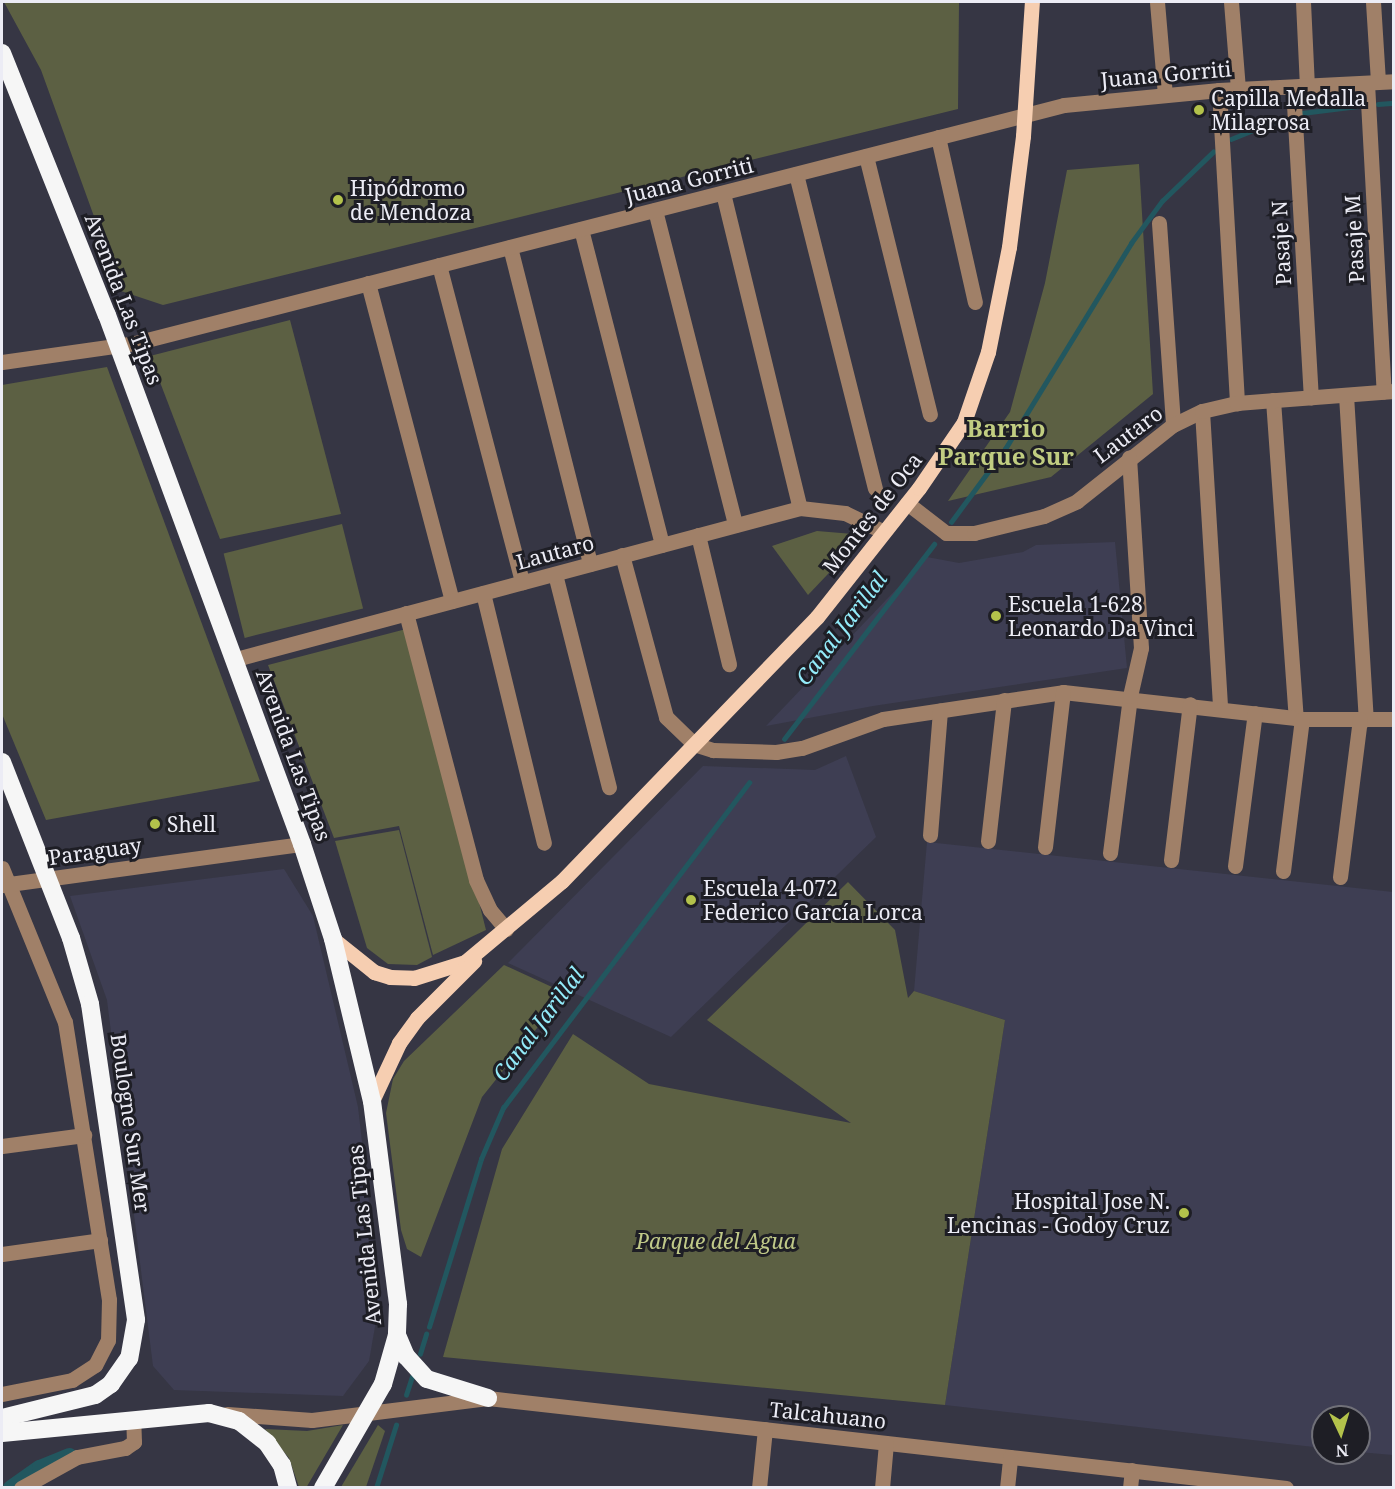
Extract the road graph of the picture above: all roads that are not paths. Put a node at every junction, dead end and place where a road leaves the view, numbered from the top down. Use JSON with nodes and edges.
{"nodes":[{"id":1,"x":1032,"y":2,"type":"edge"},
{"id":2,"x":1157,"y":2,"type":"edge"},
{"id":3,"x":1231,"y":2,"type":"edge"},
{"id":4,"x":1303,"y":2,"type":"edge"},
{"id":5,"x":1373,"y":2,"type":"edge"},
{"id":6,"x":2,"y":53,"type":"edge"},
{"id":7,"x":1394,"y":81,"type":"edge"},
{"id":8,"x":1372,"y":83,"type":"junction"},
{"id":9,"x":1300,"y":86,"type":"junction"},
{"id":10,"x":1238,"y":89,"type":"junction"},
{"id":11,"x":1219,"y":90,"type":"junction"},
{"id":12,"x":1165,"y":95,"type":"junction"},
{"id":13,"x":1025,"y":116,"type":"junction"},
{"id":14,"x":938,"y":137,"type":"junction"},
{"id":15,"x":866,"y":156,"type":"junction"},
{"id":16,"x":796,"y":174,"type":"junction"},
{"id":17,"x":723,"y":193,"type":"junction"},
{"id":18,"x":655,"y":210,"type":"junction"},
{"id":19,"x":1159,"y":223,"type":"dead end"},
{"id":20,"x":581,"y":229,"type":"junction"},
{"id":21,"x":510,"y":247,"type":"junction"},
{"id":22,"x":439,"y":266,"type":"junction"},
{"id":23,"x":368,"y":283,"type":"junction"},
{"id":24,"x":975,"y":302,"type":"dead end"},
{"id":25,"x":119,"y":346,"type":"junction"},
{"id":26,"x":2,"y":362,"type":"edge"},
{"id":27,"x":1389,"y":392,"type":"edge"},
{"id":28,"x":1346,"y":395,"type":"junction"},
{"id":29,"x":1311,"y":397,"type":"junction"},
{"id":30,"x":1273,"y":400,"type":"junction"},
{"id":31,"x":1237,"y":403,"type":"junction"},
{"id":32,"x":1202,"y":411,"type":"junction"},
{"id":33,"x":930,"y":414,"type":"dead end"},
{"id":34,"x":1173,"y":425,"type":"junction"},
{"id":35,"x":1129,"y":457,"type":"junction"},
{"id":36,"x":875,"y":488,"type":"dead end"},
{"id":37,"x":907,"y":503,"type":"junction"},
{"id":38,"x":800,"y":508,"type":"junction"},
{"id":39,"x":735,"y":525,"type":"junction"},
{"id":40,"x":884,"y":532,"type":"junction"},
{"id":41,"x":698,"y":535,"type":"junction"},
{"id":42,"x":662,"y":545,"type":"junction"},
{"id":43,"x":622,"y":555,"type":"junction"},
{"id":44,"x":591,"y":564,"type":"junction"},
{"id":45,"x":555,"y":573,"type":"junction"},
{"id":46,"x":522,"y":582,"type":"junction"},
{"id":47,"x":483,"y":593,"type":"junction"},
{"id":48,"x":452,"y":601,"type":"junction"},
{"id":49,"x":406,"y":613,"type":"junction"},
{"id":50,"x":236,"y":659,"type":"junction"},
{"id":51,"x":729,"y":664,"type":"dead end"},
{"id":52,"x":1062,"y":692,"type":"junction"},
{"id":53,"x":1130,"y":696,"type":"junction"},
{"id":54,"x":1004,"y":700,"type":"junction"},
{"id":55,"x":1190,"y":704,"type":"junction"},
{"id":56,"x":1220,"y":708,"type":"junction"},
{"id":57,"x":940,"y":710,"type":"junction"},
{"id":58,"x":1255,"y":713,"type":"junction"},
{"id":59,"x":1299,"y":718,"type":"junction"},
{"id":60,"x":1363,"y":719,"type":"junction"},
{"id":61,"x":1394,"y":719,"type":"edge"},
{"id":62,"x":694,"y":744,"type":"junction"},
{"id":63,"x":2,"y":762,"type":"edge"},
{"id":64,"x":609,"y":787,"type":"dead end"},
{"id":65,"x":930,"y":835,"type":"dead end"},
{"id":66,"x":988,"y":841,"type":"dead end"},
{"id":67,"x":544,"y":843,"type":"dead end"},
{"id":68,"x":302,"y":844,"type":"junction"},
{"id":69,"x":1045,"y":847,"type":"dead end"},
{"id":70,"x":1110,"y":853,"type":"dead end"},
{"id":71,"x":1171,"y":860,"type":"dead end"},
{"id":72,"x":1235,"y":866,"type":"dead end"},
{"id":73,"x":2,"y":868,"type":"edge"},
{"id":74,"x":1283,"y":871,"type":"dead end"},
{"id":75,"x":1340,"y":877,"type":"dead end"},
{"id":76,"x":46,"y":878,"type":"junction"},
{"id":77,"x":4,"y":884,"type":"edge"},
{"id":78,"x":506,"y":929,"type":"junction"},
{"id":79,"x":333,"y":939,"type":"junction"},
{"id":80,"x":372,"y":1101,"type":"junction"},
{"id":81,"x":84,"y":1135,"type":"junction"},
{"id":82,"x":2,"y":1146,"type":"edge"},
{"id":83,"x":100,"y":1240,"type":"junction"},
{"id":84,"x":2,"y":1254,"type":"edge"},
{"id":85,"x":397,"y":1335,"type":"junction"},
{"id":86,"x":2,"y":1394,"type":"edge"},
{"id":87,"x":488,"y":1398,"type":"junction"},
{"id":88,"x":209,"y":1413,"type":"junction"},
{"id":89,"x":366,"y":1414,"type":"junction"},
{"id":90,"x":2,"y":1418,"type":"edge"},
{"id":91,"x":133,"y":1419,"type":"junction"},
{"id":92,"x":765,"y":1429,"type":"junction"},
{"id":93,"x":2,"y":1433,"type":"edge"},
{"id":94,"x":886,"y":1443,"type":"junction"},
{"id":95,"x":1010,"y":1457,"type":"junction"},
{"id":96,"x":1132,"y":1470,"type":"junction"},
{"id":97,"x":1255,"y":1486,"type":"edge"},
{"id":98,"x":21,"y":1488,"type":"edge"},
{"id":99,"x":288,"y":1488,"type":"edge"},
{"id":100,"x":323,"y":1488,"type":"edge"},
{"id":101,"x":759,"y":1488,"type":"edge"},
{"id":102,"x":882,"y":1488,"type":"edge"},
{"id":103,"x":1007,"y":1488,"type":"edge"},
{"id":104,"x":1130,"y":1488,"type":"edge"},
{"id":105,"x":1286,"y":1488,"type":"edge"}],
"edges":[{"from":1,"to":13,"type":"main road","name":"Montes de Oca"},
{"from":2,"to":12,"type":"street"},
{"from":3,"to":10,"type":"street"},
{"from":4,"to":9,"type":"street","name":"Pasaje N"},
{"from":5,"to":8,"type":"street","name":"Pasaje M"},
{"from":6,"to":25,"type":"highway","name":"Avenida Las Tipas"},
{"from":7,"to":8,"type":"street","name":"Juana Gorriti"},
{"from":8,"to":9,"type":"street","name":"Juana Gorriti"},
{"from":8,"to":27,"type":"street","name":"Pasaje M"},
{"from":9,"to":10,"type":"street","name":"Juana Gorriti"},
{"from":9,"to":29,"type":"street","name":"Pasaje N"},
{"from":10,"to":11,"type":"street","name":"Juana Gorriti"},
{"from":11,"to":12,"type":"street","name":"Juana Gorriti"},
{"from":11,"to":31,"type":"street"},
{"from":12,"to":13,"type":"street","name":"Juana Gorriti"},
{"from":13,"to":14,"type":"street","name":"Juana Gorriti"},
{"from":13,"to":37,"type":"main road","name":"Montes de Oca"},
{"from":14,"to":15,"type":"street","name":"Juana Gorriti"},
{"from":14,"to":24,"type":"street"},
{"from":15,"to":16,"type":"street","name":"Juana Gorriti"},
{"from":15,"to":33,"type":"street"},
{"from":16,"to":17,"type":"street","name":"Juana Gorriti"},
{"from":16,"to":36,"type":"street"},
{"from":17,"to":18,"type":"street","name":"Juana Gorriti"},
{"from":17,"to":38,"type":"street"},
{"from":18,"to":20,"type":"street","name":"Juana Gorriti"},
{"from":18,"to":39,"type":"street"},
{"from":19,"to":34,"type":"street"},
{"from":20,"to":21,"type":"street","name":"Juana Gorriti"},
{"from":20,"to":42,"type":"street"},
{"from":21,"to":22,"type":"street","name":"Juana Gorriti"},
{"from":21,"to":44,"type":"street"},
{"from":22,"to":23,"type":"street","name":"Juana Gorriti"},
{"from":22,"to":46,"type":"street"},
{"from":23,"to":25,"type":"street","name":"Juana Gorriti"},
{"from":23,"to":48,"type":"street"},
{"from":25,"to":26,"type":"street","name":"Juana Gorriti"},
{"from":25,"to":50,"type":"highway","name":"Avenida Las Tipas"},
{"from":27,"to":28,"type":"street","name":"Lautaro"},
{"from":28,"to":29,"type":"street","name":"Lautaro"},
{"from":28,"to":60,"type":"street"},
{"from":29,"to":30,"type":"street","name":"Lautaro"},
{"from":30,"to":31,"type":"street","name":"Lautaro"},
{"from":30,"to":59,"type":"street"},
{"from":31,"to":32,"type":"street","name":"Lautaro"},
{"from":32,"to":34,"type":"street","name":"Lautaro"},
{"from":32,"to":56,"type":"street"},
{"from":34,"to":35,"type":"street","name":"Lautaro"},
{"from":35,"to":37,"type":"street","name":"Lautaro"},
{"from":35,"to":53,"type":"street"},
{"from":37,"to":40,"type":"main road","name":"Montes de Oca"},
{"from":38,"to":39,"type":"street","name":"Lautaro"},
{"from":38,"to":40,"type":"street","name":"Lautaro"},
{"from":39,"to":41,"type":"street","name":"Lautaro"},
{"from":40,"to":62,"type":"main road","name":"Montes de Oca"},
{"from":41,"to":42,"type":"street","name":"Lautaro"},
{"from":41,"to":51,"type":"street"},
{"from":42,"to":43,"type":"street","name":"Lautaro"},
{"from":43,"to":44,"type":"street","name":"Lautaro"},
{"from":43,"to":62,"type":"street"},
{"from":44,"to":45,"type":"street","name":"Lautaro"},
{"from":45,"to":46,"type":"street","name":"Lautaro"},
{"from":45,"to":64,"type":"street"},
{"from":46,"to":47,"type":"street","name":"Lautaro"},
{"from":47,"to":48,"type":"street","name":"Lautaro"},
{"from":47,"to":67,"type":"street"},
{"from":48,"to":49,"type":"street","name":"Lautaro"},
{"from":49,"to":50,"type":"street","name":"Lautaro"},
{"from":49,"to":78,"type":"street"},
{"from":50,"to":68,"type":"highway","name":"Avenida Las Tipas"},
{"from":52,"to":53,"type":"street"},
{"from":52,"to":54,"type":"street"},
{"from":52,"to":69,"type":"street"},
{"from":53,"to":55,"type":"street"},
{"from":53,"to":70,"type":"street"},
{"from":54,"to":57,"type":"street"},
{"from":54,"to":66,"type":"street"},
{"from":55,"to":56,"type":"street"},
{"from":55,"to":71,"type":"street"},
{"from":56,"to":58,"type":"street"},
{"from":57,"to":62,"type":"street"},
{"from":57,"to":65,"type":"street"},
{"from":58,"to":59,"type":"street"},
{"from":58,"to":72,"type":"street"},
{"from":59,"to":60,"type":"street"},
{"from":59,"to":74,"type":"street"},
{"from":60,"to":61,"type":"street"},
{"from":60,"to":75,"type":"street"},
{"from":62,"to":78,"type":"main road","name":"Montes de Oca"},
{"from":63,"to":76,"type":"highway","name":"Boulogne Sur Mer"},
{"from":68,"to":76,"type":"street","name":"Paraguay"},
{"from":68,"to":79,"type":"highway","name":"Avenida Las Tipas"},
{"from":73,"to":77,"type":"street"},
{"from":76,"to":77,"type":"street","name":"Paraguay"},
{"from":76,"to":90,"type":"highway","name":"Boulogne Sur Mer"},
{"from":77,"to":81,"type":"street"},
{"from":78,"to":79,"type":"main road","name":"Montes de Oca"},
{"from":78,"to":80,"type":"main road","name":"Montes de Oca"},
{"from":79,"to":80,"type":"highway","name":"Avenida Las Tipas"},
{"from":80,"to":85,"type":"highway","name":"Avenida Las Tipas"},
{"from":81,"to":82,"type":"street"},
{"from":81,"to":83,"type":"street"},
{"from":83,"to":84,"type":"street"},
{"from":83,"to":86,"type":"street"},
{"from":85,"to":87,"type":"highway"},
{"from":85,"to":89,"type":"highway","name":"Avenida Las Tipas"},
{"from":87,"to":89,"type":"street","name":"Talcahuano"},
{"from":87,"to":92,"type":"street","name":"Talcahuano"},
{"from":88,"to":89,"type":"street","name":"Talcahuano"},
{"from":88,"to":91,"type":"highway"},
{"from":88,"to":99,"type":"highway"},
{"from":89,"to":100,"type":"highway","name":"Avenida Las Tipas"},
{"from":91,"to":93,"type":"highway"},
{"from":91,"to":98,"type":"street"},
{"from":92,"to":94,"type":"street","name":"Talcahuano"},
{"from":92,"to":101,"type":"street"},
{"from":94,"to":95,"type":"street","name":"Talcahuano"},
{"from":94,"to":102,"type":"street"},
{"from":95,"to":96,"type":"street","name":"Talcahuano"},
{"from":95,"to":103,"type":"street"},
{"from":96,"to":97,"type":"street","name":"Talcahuano"},
{"from":96,"to":104,"type":"street"},
{"from":97,"to":105,"type":"street","name":"Talcahuano"}]}
